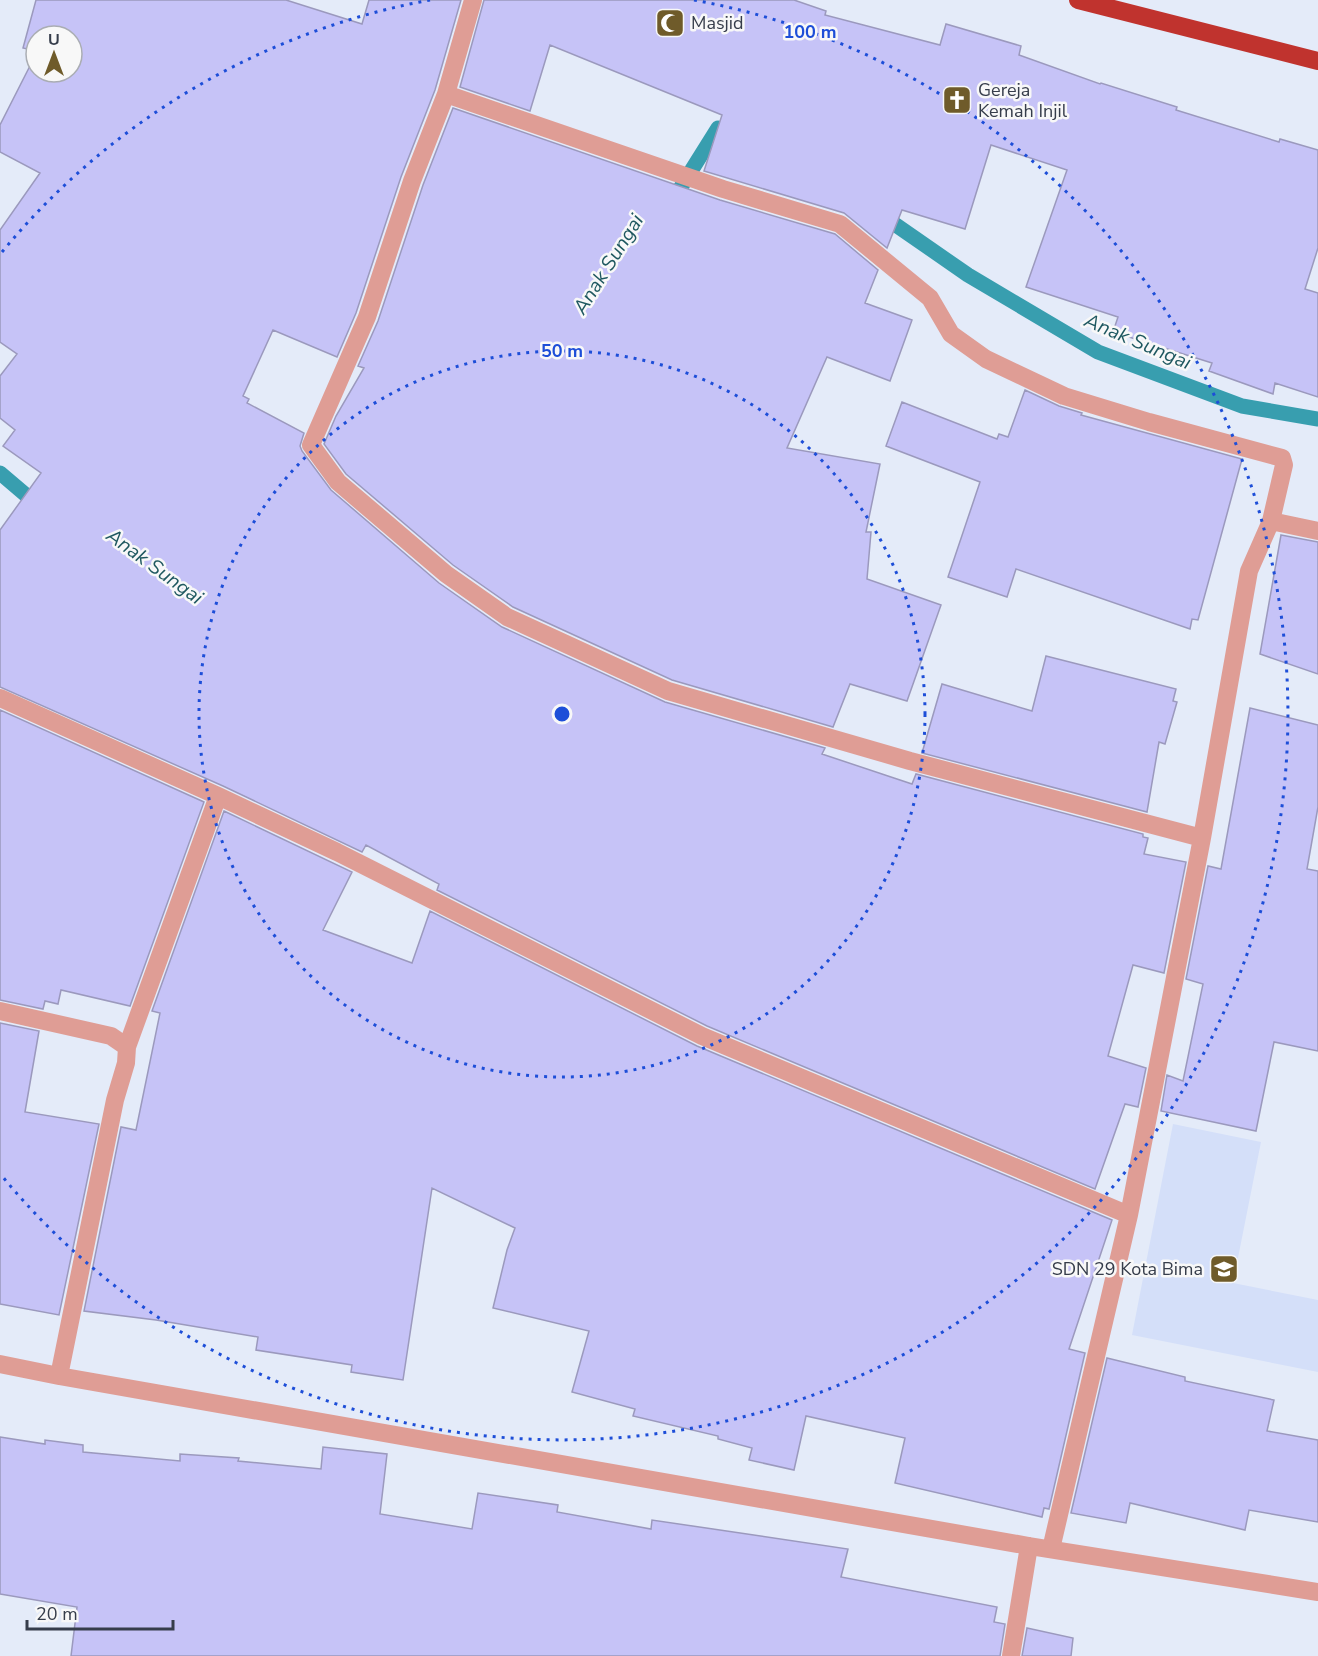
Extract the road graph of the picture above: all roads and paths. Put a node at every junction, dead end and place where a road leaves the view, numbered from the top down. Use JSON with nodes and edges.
{"nodes":[{"id":1,"x":473,"y":0,"type":"edge"},
{"id":2,"x":1078,"y":0,"type":"edge"},
{"id":3,"x":1318,"y":61,"type":"edge"},
{"id":4,"x":446,"y":94,"type":"junction"},
{"id":5,"x":1271,"y":521,"type":"junction"},
{"id":6,"x":1318,"y":531,"type":"edge"},
{"id":7,"x":0,"y":698,"type":"edge"},
{"id":8,"x":218,"y":796,"type":"junction"},
{"id":9,"x":1202,"y":838,"type":"junction"},
{"id":10,"x":0,"y":1011,"type":"edge"},
{"id":11,"x":127,"y":1047,"type":"junction"},
{"id":12,"x":1129,"y":1215,"type":"junction"},
{"id":13,"x":0,"y":1364,"type":"edge"},
{"id":14,"x":59,"y":1376,"type":"junction"},
{"id":15,"x":1029,"y":1546,"type":"junction"},
{"id":16,"x":1051,"y":1549,"type":"junction"},
{"id":17,"x":1318,"y":1592,"type":"edge"},
{"id":18,"x":1011,"y":1656,"type":"edge"}],
"edges":[{"from":1,"to":4,"type":"street"},
{"from":2,"to":3,"type":"highway"},
{"from":4,"to":5,"type":"street"},
{"from":4,"to":9,"type":"street"},
{"from":5,"to":6,"type":"street"},
{"from":5,"to":9,"type":"street"},
{"from":7,"to":8,"type":"street"},
{"from":8,"to":11,"type":"street"},
{"from":8,"to":12,"type":"street"},
{"from":9,"to":12,"type":"street"},
{"from":10,"to":11,"type":"street"},
{"from":11,"to":14,"type":"street"},
{"from":12,"to":16,"type":"street"},
{"from":13,"to":14,"type":"street"},
{"from":14,"to":15,"type":"street"},
{"from":15,"to":16,"type":"street"},
{"from":15,"to":18,"type":"street"},
{"from":16,"to":17,"type":"street"}]}
